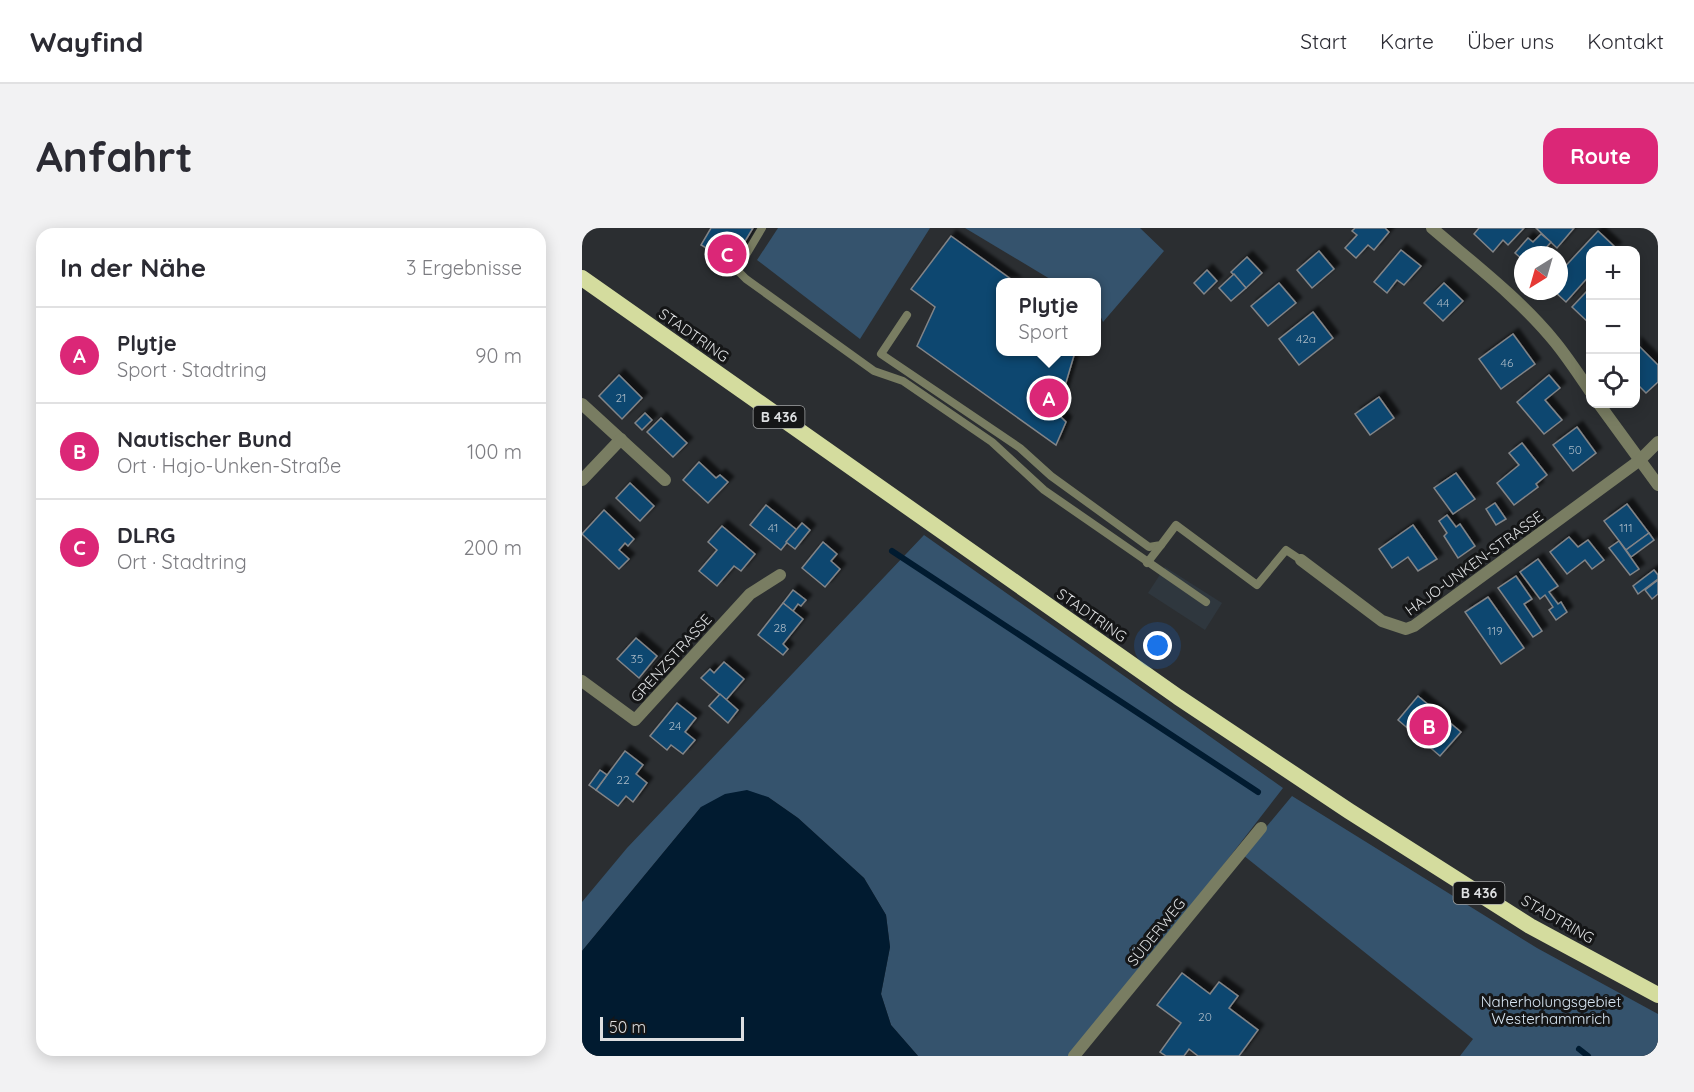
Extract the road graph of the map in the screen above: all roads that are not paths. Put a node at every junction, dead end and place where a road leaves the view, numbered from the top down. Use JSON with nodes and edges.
{"nodes":[{"id":1,"x":762,"y":228,"type":"edge"},
{"id":2,"x":1432,"y":228,"type":"edge"},
{"id":3,"x":582,"y":278,"type":"edge"},
{"id":4,"x":907,"y":315,"type":"dead end"},
{"id":5,"x":1586,"y":385,"type":"edge"},
{"id":6,"x":582,"y":404,"type":"edge"},
{"id":7,"x":1602,"y":408,"type":"edge"},
{"id":8,"x":621,"y":439,"type":"junction"},
{"id":9,"x":1658,"y":442,"type":"edge"},
{"id":10,"x":1640,"y":460,"type":"junction"},
{"id":11,"x":582,"y":480,"type":"edge"},
{"id":12,"x":665,"y":480,"type":"dead end"},
{"id":13,"x":1658,"y":485,"type":"edge"},
{"id":14,"x":1161,"y":545,"type":"junction"},
{"id":15,"x":1301,"y":560,"type":"joint"},
{"id":16,"x":1147,"y":563,"type":"junction"},
{"id":17,"x":780,"y":575,"type":"dead end"},
{"id":18,"x":1206,"y":602,"type":"dead end"},
{"id":19,"x":582,"y":681,"type":"edge"},
{"id":20,"x":1261,"y":828,"type":"dead end"},
{"id":21,"x":1658,"y":995,"type":"edge"},
{"id":22,"x":1074,"y":1056,"type":"edge"}],
"edges":[{"from":1,"to":16,"type":"lane"},
{"from":2,"to":5,"type":"street"},
{"from":3,"to":21,"type":"highway","name":"STADTRING","number":"B 436"},
{"from":4,"to":14,"type":"lane"},
{"from":6,"to":8,"type":"street"},
{"from":7,"to":10,"type":"street"},
{"from":8,"to":11,"type":"street"},
{"from":8,"to":12,"type":"street"},
{"from":9,"to":10,"type":"street","name":"HAJO-UNKEN-STRASSE"},
{"from":10,"to":13,"type":"street"},
{"from":10,"to":15,"type":"street","name":"HAJO-UNKEN-STRASSE"},
{"from":14,"to":15,"type":"lane"},
{"from":14,"to":16,"type":"lane"},
{"from":16,"to":18,"type":"lane"},
{"from":17,"to":19,"type":"street","name":"GRENZSTRASSE"},
{"from":20,"to":22,"type":"street","name":"SÜDERWEG"}]}
